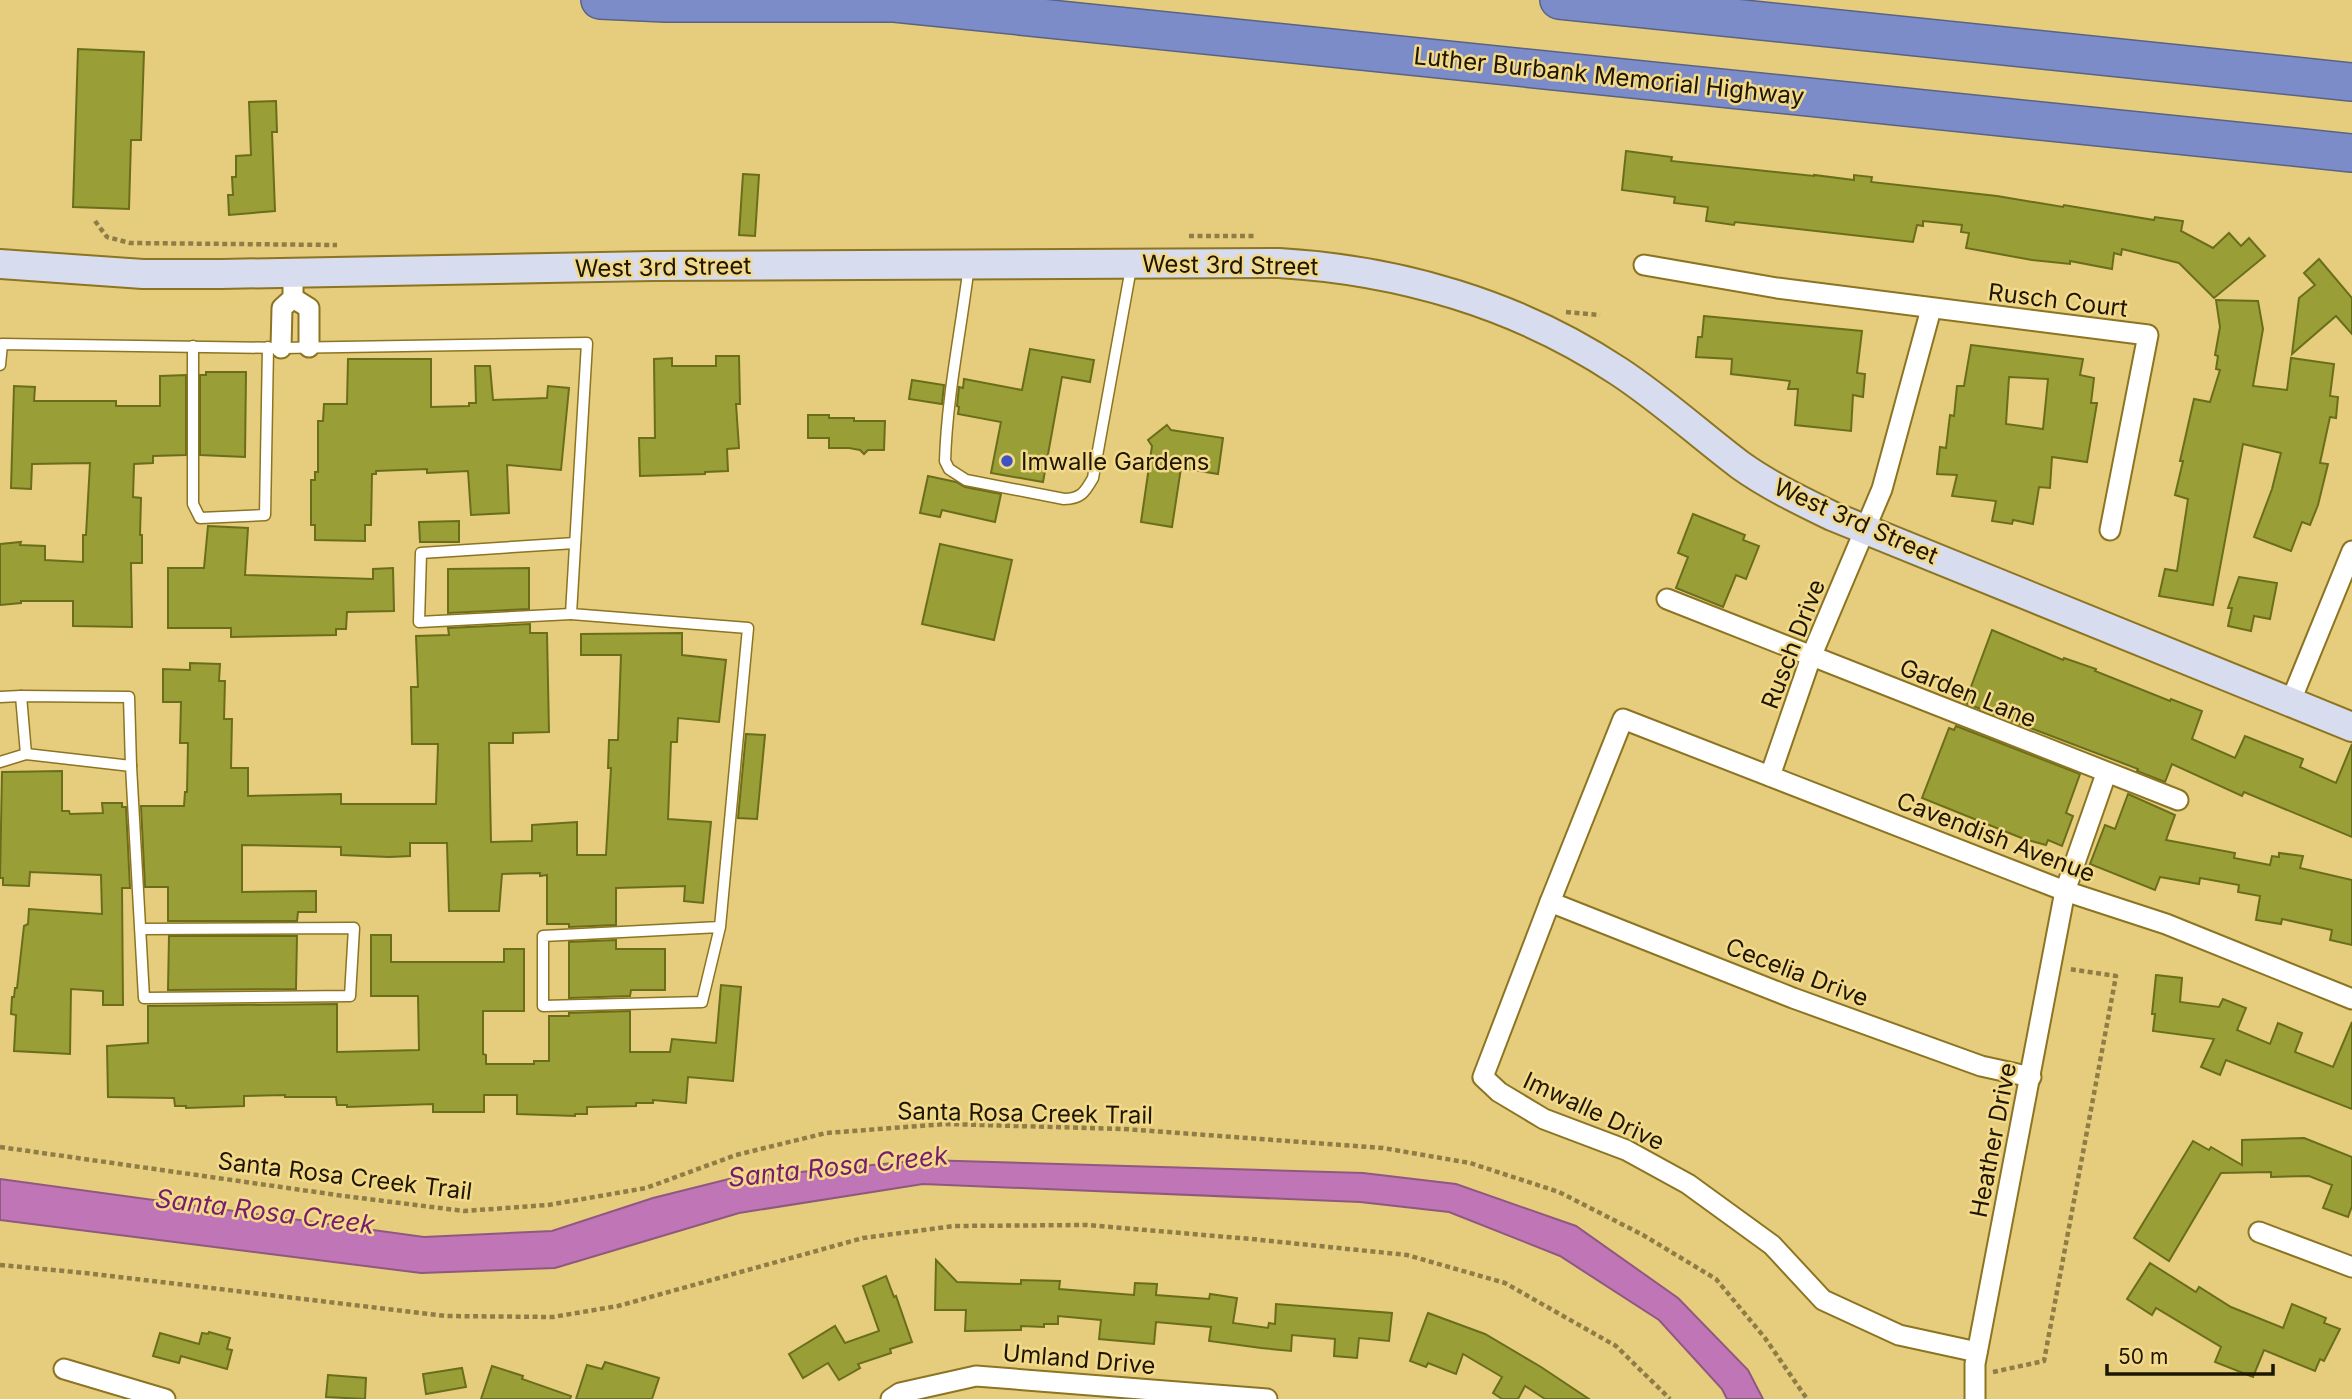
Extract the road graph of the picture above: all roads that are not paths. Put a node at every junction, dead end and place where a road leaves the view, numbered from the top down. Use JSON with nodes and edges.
{"nodes":[{"id":1,"x":600,"y":0,"type":"edge"},
{"id":2,"x":1559,"y":0,"type":"edge"},
{"id":3,"x":879,"y":1,"type":"edge"},
{"id":4,"x":2352,"y":82,"type":"edge"},
{"id":5,"x":2352,"y":153,"type":"edge"},
{"id":6,"x":1132,"y":263,"type":"junction"},
{"id":7,"x":0,"y":264,"type":"edge"},
{"id":8,"x":969,"y":265,"type":"junction"},
{"id":9,"x":1644,"y":265,"type":"dead end"},
{"id":10,"x":293,"y":286,"type":"junction"},
{"id":11,"x":1931,"y":310,"type":"junction"},
{"id":12,"x":193,"y":346,"type":"junction"},
{"id":13,"x":309,"y":347,"type":"junction"},
{"id":14,"x":275,"y":348,"type":"junction"},
{"id":15,"x":0,"y":365,"type":"edge"},
{"id":16,"x":2110,"y":530,"type":"dead end"},
{"id":17,"x":1866,"y":531,"type":"junction"},
{"id":18,"x":575,"y":543,"type":"junction"},
{"id":19,"x":2352,"y":551,"type":"edge"},
{"id":20,"x":1667,"y":599,"type":"dead end"},
{"id":21,"x":571,"y":614,"type":"junction"},
{"id":22,"x":1811,"y":657,"type":"junction"},
{"id":23,"x":21,"y":696,"type":"junction"},
{"id":24,"x":0,"y":697,"type":"edge"},
{"id":25,"x":2290,"y":703,"type":"junction"},
{"id":26,"x":1623,"y":719,"type":"joint"},
{"id":27,"x":2352,"y":727,"type":"edge"},
{"id":28,"x":26,"y":754,"type":"junction"},
{"id":29,"x":0,"y":762,"type":"edge"},
{"id":30,"x":131,"y":766,"type":"junction"},
{"id":31,"x":2106,"y":774,"type":"junction"},
{"id":32,"x":1770,"y":776,"type":"junction"},
{"id":33,"x":2178,"y":800,"type":"dead end"},
{"id":34,"x":2065,"y":891,"type":"junction"},
{"id":35,"x":1550,"y":902,"type":"junction"},
{"id":36,"x":720,"y":927,"type":"junction"},
{"id":37,"x":140,"y":929,"type":"junction"},
{"id":38,"x":2352,"y":999,"type":"edge"},
{"id":39,"x":2031,"y":1077,"type":"junction"},
{"id":40,"x":2259,"y":1232,"type":"dead end"},
{"id":41,"x":2352,"y":1267,"type":"edge"},
{"id":42,"x":1978,"y":1352,"type":"junction"},
{"id":43,"x":64,"y":1369,"type":"dead end"},
{"id":44,"x":165,"y":1399,"type":"edge"},
{"id":45,"x":891,"y":1399,"type":"edge"},
{"id":46,"x":1267,"y":1399,"type":"edge"},
{"id":47,"x":1975,"y":1399,"type":"edge"}],
"edges":[{"from":1,"to":3,"type":"highway","name":"Luther Burbank Memorial Highway"},
{"from":2,"to":4,"type":"highway"},
{"from":3,"to":5,"type":"highway","name":"Luther Burbank Memorial Highway"},
{"from":6,"to":8,"type":"main road","name":"West 3rd Street"},
{"from":6,"to":8,"type":"lane"},
{"from":6,"to":17,"type":"main road","name":"West 3rd Street"},
{"from":7,"to":10,"type":"main road","name":"West 3rd Street"},
{"from":8,"to":10,"type":"main road","name":"West 3rd Street"},
{"from":9,"to":11,"type":"street","name":"Rusch Court"},
{"from":10,"to":13,"type":"street"},
{"from":10,"to":14,"type":"street"},
{"from":11,"to":16,"type":"street","name":"Rusch Court"},
{"from":11,"to":17,"type":"street"},
{"from":12,"to":14,"type":"lane"},
{"from":12,"to":14,"type":"lane"},
{"from":12,"to":15,"type":"lane"},
{"from":13,"to":14,"type":"lane"},
{"from":13,"to":18,"type":"lane"},
{"from":17,"to":22,"type":"street","name":"Rusch Drive"},
{"from":17,"to":25,"type":"main road","name":"West 3rd Street"},
{"from":18,"to":21,"type":"lane"},
{"from":18,"to":21,"type":"lane"},
{"from":19,"to":25,"type":"street"},
{"from":20,"to":22,"type":"street","name":"Garden Lane"},
{"from":21,"to":36,"type":"lane"},
{"from":22,"to":31,"type":"street","name":"Garden Lane"},
{"from":22,"to":32,"type":"street","name":"Rusch Drive"},
{"from":23,"to":24,"type":"lane"},
{"from":23,"to":28,"type":"lane"},
{"from":23,"to":30,"type":"lane"},
{"from":25,"to":27,"type":"main road","name":"West 3rd Street"},
{"from":26,"to":32,"type":"street","name":"Cavendish Avenue"},
{"from":26,"to":35,"type":"street","name":"Imwalle Drive"},
{"from":28,"to":29,"type":"lane"},
{"from":28,"to":30,"type":"lane"},
{"from":30,"to":37,"type":"lane"},
{"from":31,"to":33,"type":"street","name":"Garden Lane"},
{"from":31,"to":34,"type":"street"},
{"from":32,"to":34,"type":"street","name":"Cavendish Avenue"},
{"from":34,"to":38,"type":"street","name":"Cavendish Avenue"},
{"from":34,"to":39,"type":"street","name":"Heather Drive"},
{"from":35,"to":39,"type":"street","name":"Cecelia Drive"},
{"from":35,"to":42,"type":"street","name":"Imwalle Drive"},
{"from":36,"to":36,"type":"lane"},
{"from":37,"to":37,"type":"lane"},
{"from":39,"to":42,"type":"street","name":"Heather Drive"},
{"from":40,"to":41,"type":"street"},
{"from":42,"to":47,"type":"street","name":"Heather Drive"},
{"from":43,"to":44,"type":"street"},
{"from":45,"to":46,"type":"street","name":"Umland Drive"}]}
